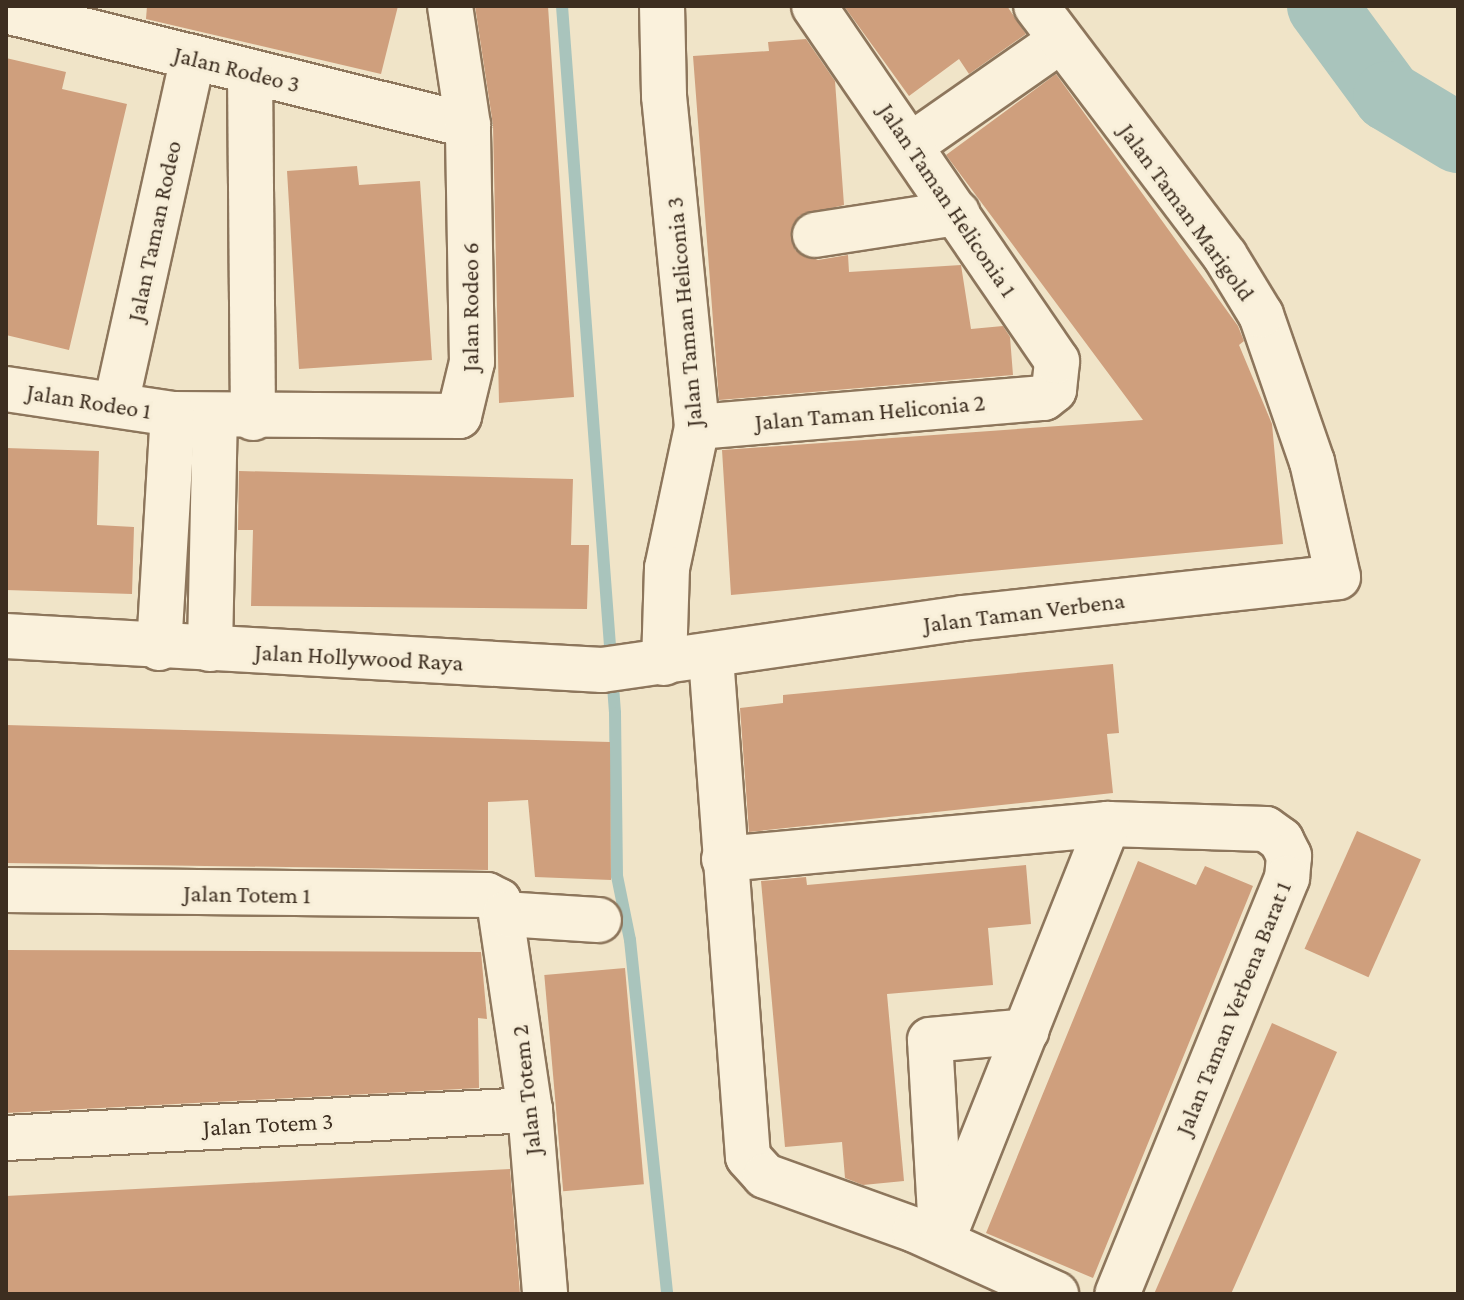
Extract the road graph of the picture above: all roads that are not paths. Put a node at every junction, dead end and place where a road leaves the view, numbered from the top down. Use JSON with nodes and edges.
{"nodes":[{"id":1,"x":450,"y":6,"type":"edge"},
{"id":2,"x":662,"y":6,"type":"edge"},
{"id":3,"x":814,"y":6,"type":"edge"},
{"id":4,"x":1036,"y":6,"type":"edge"},
{"id":5,"x":6,"y":11,"type":"edge"},
{"id":6,"x":1060,"y":41,"type":"junction"},
{"id":7,"x":193,"y":58,"type":"junction"},
{"id":8,"x":250,"y":72,"type":"junction"},
{"id":9,"x":468,"y":125,"type":"junction"},
{"id":10,"x":911,"y":145,"type":"junction"},
{"id":11,"x":957,"y":213,"type":"junction"},
{"id":12,"x":815,"y":235,"type":"dead end"},
{"id":13,"x":6,"y":389,"type":"edge"},
{"id":14,"x":1044,"y":398,"type":"joint"},
{"id":15,"x":116,"y":404,"type":"junction"},
{"id":16,"x":173,"y":414,"type":"junction"},
{"id":17,"x":234,"y":417,"type":"junction"},
{"id":18,"x":697,"y":427,"type":"junction"},
{"id":19,"x":1338,"y":577,"type":"joint"},
{"id":20,"x":6,"y":636,"type":"edge"},
{"id":21,"x":159,"y":648,"type":"junction"},
{"id":22,"x":210,"y":649,"type":"junction"},
{"id":23,"x":711,"y":657,"type":"junction"},
{"id":24,"x":630,"y":667,"type":"junction"},
{"id":25,"x":1108,"y":824,"type":"junction"},
{"id":26,"x":724,"y":859,"type":"junction"},
{"id":27,"x":6,"y":890,"type":"edge"},
{"id":28,"x":496,"y":905,"type":"junction"},
{"id":29,"x":599,"y":920,"type":"dead end"},
{"id":30,"x":1027,"y":1031,"type":"junction"},
{"id":31,"x":530,"y":1110,"type":"junction"},
{"id":32,"x":6,"y":1138,"type":"edge"},
{"id":33,"x":942,"y":1241,"type":"junction"},
{"id":34,"x":545,"y":1294,"type":"edge"},
{"id":35,"x":1056,"y":1294,"type":"edge"},
{"id":36,"x":1117,"y":1294,"type":"edge"}],
"edges":[{"from":1,"to":9,"type":"street","name":"Jalan Rodeo 6"},
{"from":2,"to":18,"type":"street","name":"Jalan Taman Heliconia 3"},
{"from":3,"to":10,"type":"street","name":"Jalan Taman Heliconia 1"},
{"from":4,"to":6,"type":"street","name":"Jalan Taman Marigold"},
{"from":5,"to":7,"type":"street","name":"Jalan Rodeo 3"},
{"from":6,"to":10,"type":"street"},
{"from":6,"to":19,"type":"street","name":"Jalan Taman Marigold"},
{"from":7,"to":8,"type":"street","name":"Jalan Rodeo 3"},
{"from":7,"to":15,"type":"street","name":"Jalan Taman Rodeo"},
{"from":8,"to":9,"type":"street","name":"Jalan Rodeo 3"},
{"from":8,"to":17,"type":"street"},
{"from":9,"to":17,"type":"street","name":"Jalan Rodeo 6"},
{"from":10,"to":11,"type":"street","name":"Jalan Taman Heliconia 1"},
{"from":11,"to":12,"type":"street"},
{"from":11,"to":14,"type":"street","name":"Jalan Taman Heliconia 1"},
{"from":13,"to":15,"type":"street","name":"Jalan Rodeo 1"},
{"from":14,"to":18,"type":"street","name":"Jalan Taman Heliconia 2"},
{"from":15,"to":16,"type":"street","name":"Jalan Rodeo 1"},
{"from":16,"to":17,"type":"street","name":"Jalan Rodeo 6"},
{"from":16,"to":21,"type":"street"},
{"from":17,"to":22,"type":"street"},
{"from":18,"to":24,"type":"street","name":"Jalan Taman Heliconia 3"},
{"from":19,"to":23,"type":"street","name":"Jalan Taman Verbena"},
{"from":20,"to":21,"type":"street","name":"Jalan Hollywood Raya"},
{"from":21,"to":22,"type":"street","name":"Jalan Hollywood Raya"},
{"from":22,"to":24,"type":"street","name":"Jalan Hollywood Raya"},
{"from":23,"to":24,"type":"street","name":"Jalan Hollywood Raya"},
{"from":23,"to":26,"type":"street"},
{"from":25,"to":26,"type":"street","name":"Jalan Taman Verbena Barat 1"},
{"from":25,"to":30,"type":"street"},
{"from":25,"to":36,"type":"street","name":"Jalan Taman Verbena Barat 1"},
{"from":26,"to":33,"type":"street"},
{"from":27,"to":28,"type":"street","name":"Jalan Totem 1"},
{"from":28,"to":29,"type":"street","name":"Jalan Totem 1"},
{"from":28,"to":31,"type":"street","name":"Jalan Totem 2"},
{"from":30,"to":33,"type":"street"},
{"from":30,"to":33,"type":"street"},
{"from":31,"to":32,"type":"street","name":"Jalan Totem 3"},
{"from":31,"to":34,"type":"street","name":"Jalan Totem 2"},
{"from":33,"to":35,"type":"street"}]}
